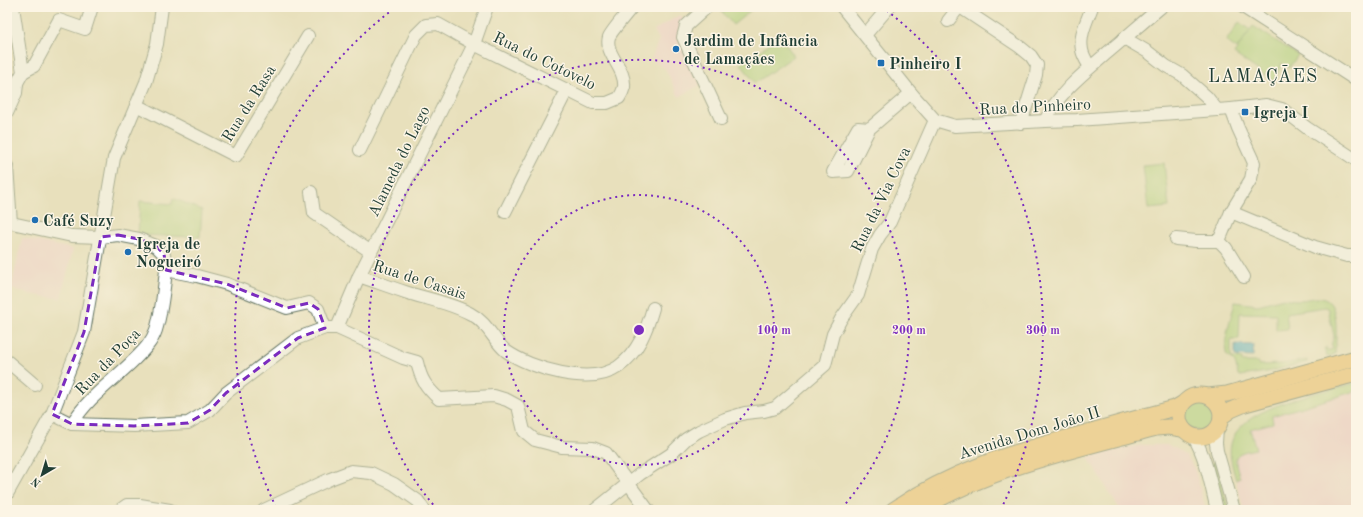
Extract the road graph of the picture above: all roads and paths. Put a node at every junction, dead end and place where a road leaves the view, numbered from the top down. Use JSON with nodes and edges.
{"nodes":[{"id":1,"x":13,"y":7,"type":"edge"},
{"id":2,"x":92,"y":7,"type":"edge"},
{"id":3,"x":162,"y":7,"type":"edge"},
{"id":4,"x":487,"y":7,"type":"edge"},
{"id":5,"x":632,"y":7,"type":"edge"},
{"id":6,"x":707,"y":7,"type":"edge"},
{"id":7,"x":842,"y":7,"type":"edge"},
{"id":8,"x":889,"y":7,"type":"edge"},
{"id":9,"x":960,"y":7,"type":"edge"},
{"id":10,"x":1092,"y":7,"type":"edge"},
{"id":11,"x":1161,"y":7,"type":"edge"},
{"id":12,"x":1243,"y":7,"type":"edge"},
{"id":13,"x":948,"y":22,"type":"dead end"},
{"id":14,"x":865,"y":35,"type":"junction"},
{"id":15,"x":308,"y":36,"type":"dead end"},
{"id":16,"x":1124,"y":38,"type":"junction"},
{"id":17,"x":474,"y":44,"type":"junction"},
{"id":18,"x":1090,"y":67,"type":"junction"},
{"id":19,"x":23,"y":72,"type":"junction"},
{"id":20,"x":1356,"y":80,"type":"edge"},
{"id":21,"x":17,"y":83,"type":"junction"},
{"id":22,"x":567,"y":90,"type":"junction"},
{"id":23,"x":910,"y":93,"type":"junction"},
{"id":24,"x":7,"y":94,"type":"edge"},
{"id":25,"x":136,"y":105,"type":"junction"},
{"id":26,"x":1231,"y":109,"type":"junction"},
{"id":27,"x":1217,"y":110,"type":"junction"},
{"id":28,"x":7,"y":113,"type":"edge"},
{"id":29,"x":720,"y":119,"type":"dead end"},
{"id":30,"x":935,"y":120,"type":"junction"},
{"id":31,"x":1045,"y":121,"type":"junction"},
{"id":32,"x":1021,"y":123,"type":"junction"},
{"id":33,"x":869,"y":129,"type":"dead end"},
{"id":34,"x":360,"y":150,"type":"dead end"},
{"id":35,"x":1356,"y":160,"type":"edge"},
{"id":36,"x":7,"y":166,"type":"edge"},
{"id":37,"x":311,"y":192,"type":"dead end"},
{"id":38,"x":505,"y":212,"type":"dead end"},
{"id":39,"x":1231,"y":212,"type":"junction"},
{"id":40,"x":9,"y":222,"type":"edge"},
{"id":41,"x":101,"y":237,"type":"junction"},
{"id":42,"x":1176,"y":239,"type":"dead end"},
{"id":43,"x":1219,"y":241,"type":"junction"},
{"id":44,"x":371,"y":252,"type":"junction"},
{"id":45,"x":1356,"y":256,"type":"edge"},
{"id":46,"x":166,"y":270,"type":"junction"},
{"id":47,"x":359,"y":276,"type":"junction"},
{"id":48,"x":1244,"y":277,"type":"dead end"},
{"id":49,"x":654,"y":308,"type":"dead end"},
{"id":50,"x":331,"y":328,"type":"junction"},
{"id":51,"x":1356,"y":358,"type":"edge"},
{"id":52,"x":7,"y":361,"type":"edge"},
{"id":53,"x":1356,"y":374,"type":"edge"},
{"id":54,"x":35,"y":385,"type":"dead end"},
{"id":55,"x":1208,"y":396,"type":"junction"},
{"id":56,"x":1182,"y":404,"type":"junction"},
{"id":57,"x":52,"y":414,"type":"junction"},
{"id":58,"x":1219,"y":423,"type":"junction"},
{"id":59,"x":72,"y":424,"type":"junction"},
{"id":60,"x":1188,"y":432,"type":"junction"},
{"id":61,"x":629,"y":483,"type":"junction"},
{"id":62,"x":7,"y":494,"type":"edge"},
{"id":63,"x":120,"y":510,"type":"edge"},
{"id":64,"x":170,"y":510,"type":"edge"},
{"id":65,"x":264,"y":510,"type":"edge"},
{"id":66,"x":424,"y":510,"type":"edge"},
{"id":67,"x":595,"y":510,"type":"edge"},
{"id":68,"x":648,"y":510,"type":"edge"},
{"id":69,"x":893,"y":510,"type":"edge"},
{"id":70,"x":920,"y":510,"type":"edge"},
{"id":71,"x":1217,"y":510,"type":"edge"},
{"id":72,"x":1234,"y":510,"type":"edge"}],
"edges":[{"from":1,"to":19,"type":"street"},
{"from":2,"to":19,"type":"street"},
{"from":3,"to":25,"type":"street"},
{"from":4,"to":17,"type":"street","name":"Alameda do Lago"},
{"from":5,"to":22,"type":"street","name":"Rua do Cotovelo"},
{"from":6,"to":29,"type":"street"},
{"from":7,"to":14,"type":"street"},
{"from":8,"to":14,"type":"street"},
{"from":9,"to":13,"type":"street"},
{"from":9,"to":32,"type":"street"},
{"from":10,"to":18,"type":"street"},
{"from":11,"to":16,"type":"street"},
{"from":12,"to":20,"type":"street"},
{"from":14,"to":23,"type":"street"},
{"from":15,"to":25,"type":"street","name":"Rua da Rasa"},
{"from":16,"to":18,"type":"street"},
{"from":16,"to":27,"type":"street"},
{"from":17,"to":22,"type":"street","name":"Rua do Cotovelo"},
{"from":17,"to":34,"type":"street","name":"Rua do Cotovelo"},
{"from":17,"to":44,"type":"street","name":"Alameda do Lago"},
{"from":18,"to":31,"type":"street"},
{"from":19,"to":21,"type":"street"},
{"from":21,"to":24,"type":"street"},
{"from":21,"to":28,"type":"street"},
{"from":22,"to":38,"type":"street"},
{"from":23,"to":30,"type":"street"},
{"from":23,"to":33,"type":"street"},
{"from":25,"to":41,"type":"street"},
{"from":26,"to":27,"type":"street","name":"Rua do Pinheiro"},
{"from":26,"to":35,"type":"street","name":"Rua do Pinheiro"},
{"from":26,"to":39,"type":"street"},
{"from":27,"to":31,"type":"street","name":"Rua do Pinheiro"},
{"from":30,"to":32,"type":"street","name":"Rua do Pinheiro"},
{"from":30,"to":61,"type":"street","name":"Rua da Via Cova"},
{"from":31,"to":32,"type":"street","name":"Rua do Pinheiro"},
{"from":36,"to":40,"type":"street"},
{"from":37,"to":44,"type":"street"},
{"from":39,"to":43,"type":"street"},
{"from":39,"to":45,"type":"street"},
{"from":40,"to":41,"type":"street"},
{"from":41,"to":46,"type":"street"},
{"from":41,"to":57,"type":"street"},
{"from":42,"to":43,"type":"street"},
{"from":43,"to":48,"type":"street"},
{"from":44,"to":47,"type":"street","name":"Alameda do Lago"},
{"from":46,"to":50,"type":"street"},
{"from":46,"to":59,"type":"street","name":"Rua da Poça"},
{"from":47,"to":49,"type":"street","name":"Rua de Casais"},
{"from":47,"to":50,"type":"street","name":"Alameda do Lago"},
{"from":50,"to":59,"type":"street"},
{"from":50,"to":61,"type":"street"},
{"from":51,"to":55,"type":"main road","name":"Avenida Dom João II"},
{"from":52,"to":54,"type":"street"},
{"from":53,"to":58,"type":"main road","name":"Avenida Dom João II"},
{"from":55,"to":56,"type":"main road","name":"Avenida Dom João II"},
{"from":55,"to":58,"type":"main road"},
{"from":56,"to":60,"type":"main road"},
{"from":56,"to":69,"type":"main road","name":"Avenida Dom João II"},
{"from":57,"to":59,"type":"street"},
{"from":57,"to":62,"type":"street"},
{"from":58,"to":60,"type":"main road","name":"Avenida Dom João II"},
{"from":58,"to":72,"type":"street"},
{"from":60,"to":70,"type":"main road","name":"Avenida Dom João II"},
{"from":60,"to":71,"type":"street"},
{"from":61,"to":67,"type":"street","name":"Rua da Via Cova"},
{"from":61,"to":68,"type":"street"},
{"from":63,"to":64,"type":"street"},
{"from":65,"to":66,"type":"street"}]}
